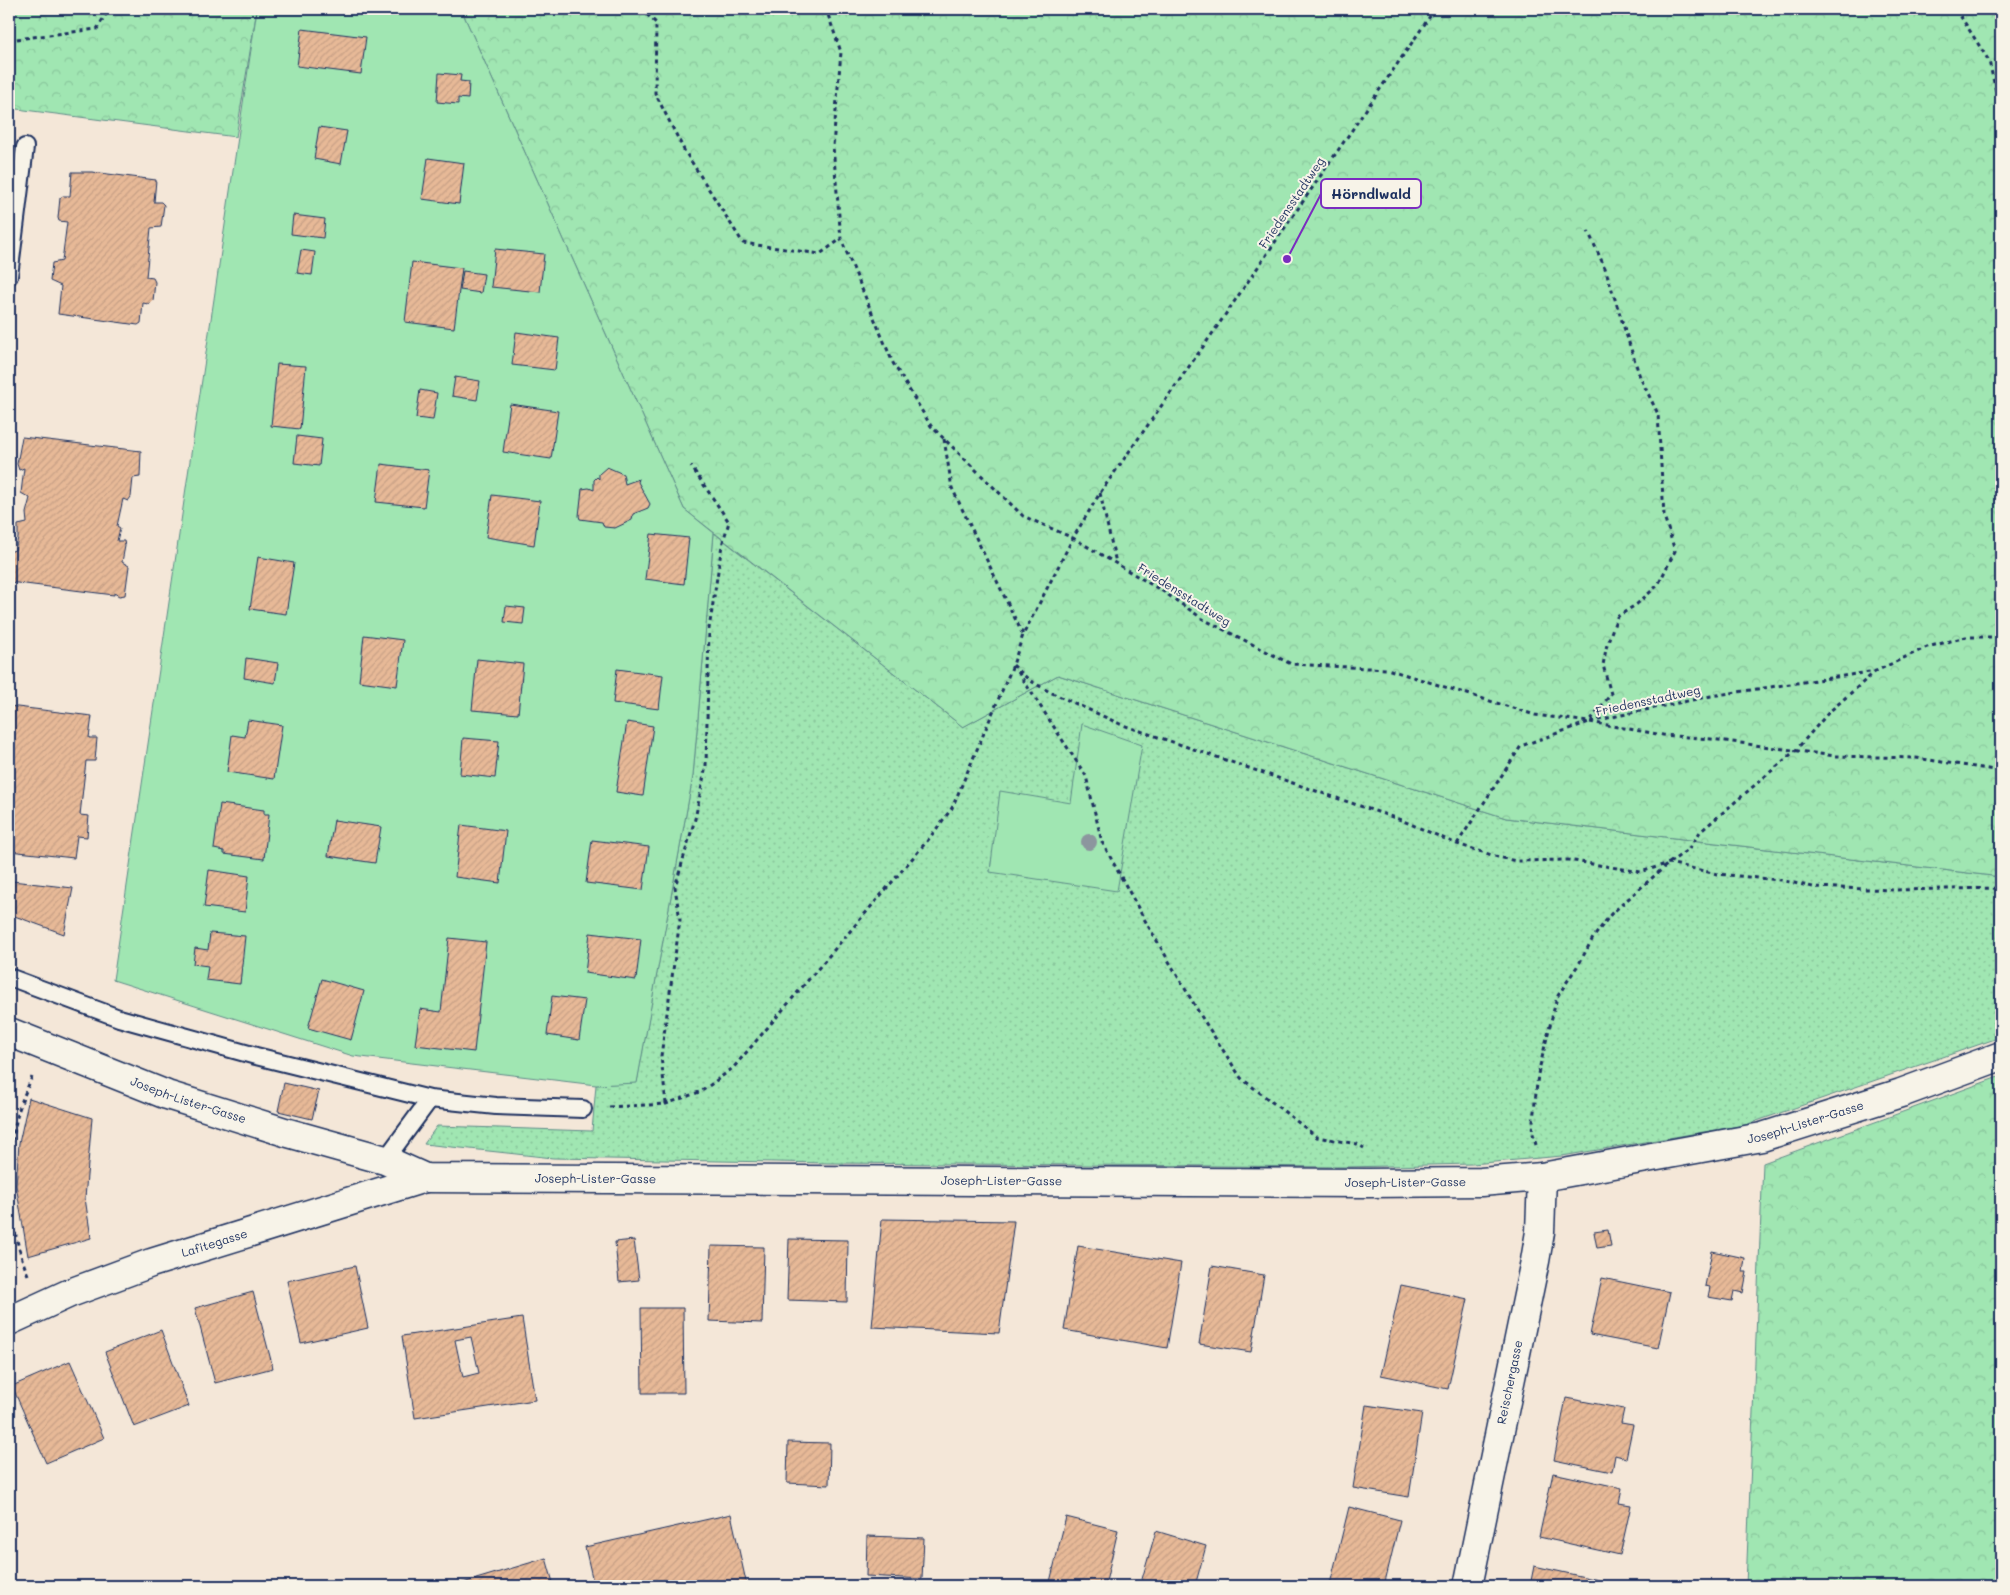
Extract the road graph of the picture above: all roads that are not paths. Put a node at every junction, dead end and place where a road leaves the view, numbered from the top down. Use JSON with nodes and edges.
{"nodes":[{"id":1,"x":25,"y":147,"type":"dead end"},
{"id":2,"x":9,"y":276,"type":"edge"},
{"id":3,"x":9,"y":977,"type":"edge"},
{"id":4,"x":9,"y":1032,"type":"edge"},
{"id":5,"x":2001,"y":1056,"type":"edge"},
{"id":6,"x":430,"y":1099,"type":"junction"},
{"id":7,"x":584,"y":1109,"type":"road end"},
{"id":8,"x":385,"y":1160,"type":"junction"},
{"id":9,"x":1542,"y":1177,"type":"junction"},
{"id":10,"x":425,"y":1178,"type":"junction"},
{"id":11,"x":9,"y":1321,"type":"edge"},
{"id":12,"x":1468,"y":1586,"type":"edge"}],
"edges":[{"from":1,"to":2,"type":"lane"},
{"from":3,"to":6,"type":"lane"},
{"from":4,"to":8,"type":"street","name":"Joseph-Lister-Gasse"},
{"from":5,"to":9,"type":"street","name":"Joseph-Lister-Gasse"},
{"from":6,"to":7,"type":"lane"},
{"from":6,"to":8,"type":"lane"},
{"from":8,"to":10,"type":"street","name":"Joseph-Lister-Gasse"},
{"from":9,"to":10,"type":"street","name":"Joseph-Lister-Gasse"},
{"from":9,"to":12,"type":"street","name":"Reischergasse"},
{"from":10,"to":11,"type":"street","name":"Lafitegasse"}]}
